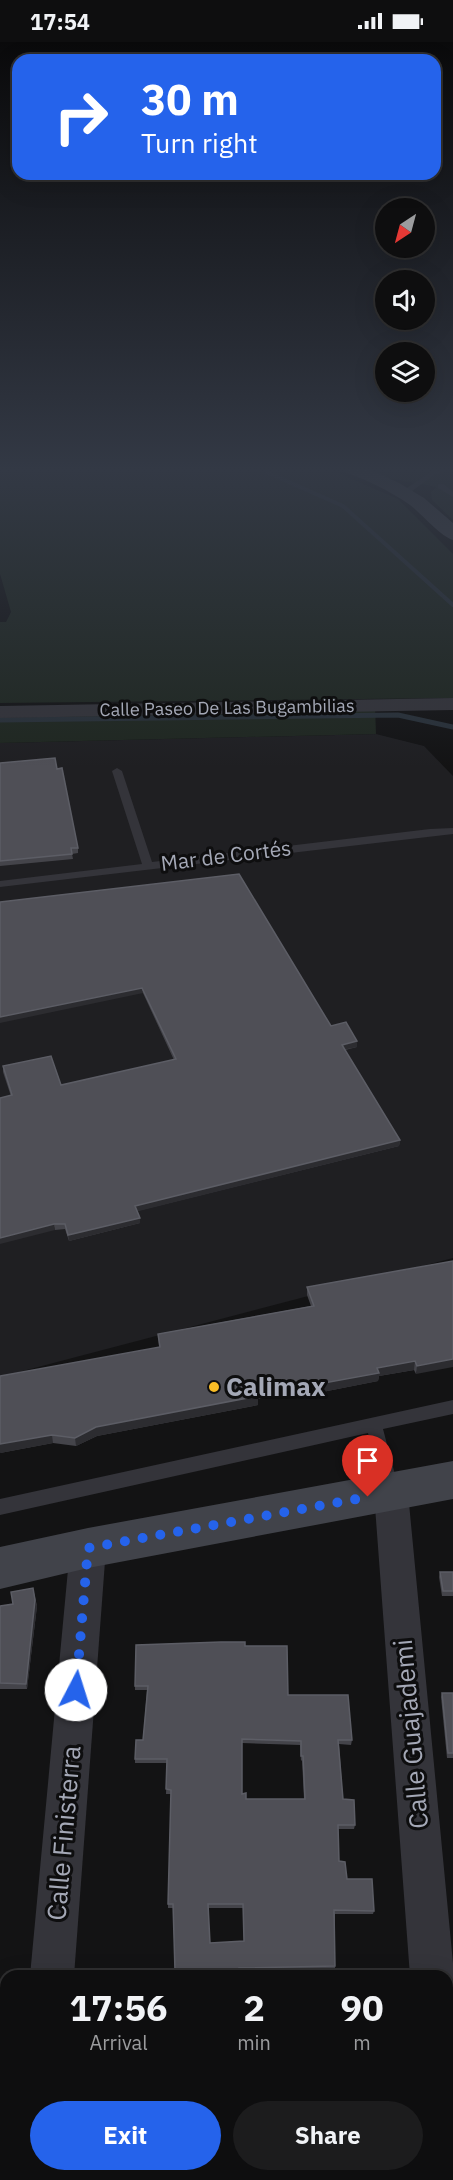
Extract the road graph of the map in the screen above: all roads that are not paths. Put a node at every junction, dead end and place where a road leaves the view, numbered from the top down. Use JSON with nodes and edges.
{"nodes":[{"id":1,"x":453,"y":704,"type":"edge"},
{"id":2,"x":0,"y":712,"type":"edge"},
{"id":3,"x":117,"y":771,"type":"dead end"},
{"id":4,"x":453,"y":831,"type":"edge"},
{"id":5,"x":148,"y":866,"type":"junction"},
{"id":6,"x":0,"y":884,"type":"edge"},
{"id":7,"x":453,"y":1407,"type":"edge"},
{"id":8,"x":374,"y":1425,"type":"junction"},
{"id":9,"x":453,"y":1480,"type":"edge"},
{"id":10,"x":391,"y":1493,"type":"junction"},
{"id":11,"x":0,"y":1507,"type":"edge"},
{"id":12,"x":88,"y":1548,"type":"junction"},
{"id":13,"x":0,"y":1568,"type":"edge"},
{"id":14,"x":53,"y":1970,"type":"edge"},
{"id":15,"x":431,"y":1970,"type":"edge"}],
"edges":[{"from":1,"to":2,"type":"street","name":"Calle Paseo De Las Bugambilias"},
{"from":3,"to":5,"type":"lane"},
{"from":4,"to":5,"type":"lane","name":"Mar de Cortés"},
{"from":5,"to":6,"type":"lane","name":"Mar de Cortés"},
{"from":7,"to":8,"type":"lane"},
{"from":8,"to":10,"type":"lane"},
{"from":8,"to":11,"type":"lane"},
{"from":9,"to":10,"type":"street"},
{"from":10,"to":12,"type":"street"},
{"from":10,"to":15,"type":"street","name":"Calle Guajademi"},
{"from":12,"to":13,"type":"street"},
{"from":12,"to":14,"type":"street","name":"Calle Finisterra"}]}
